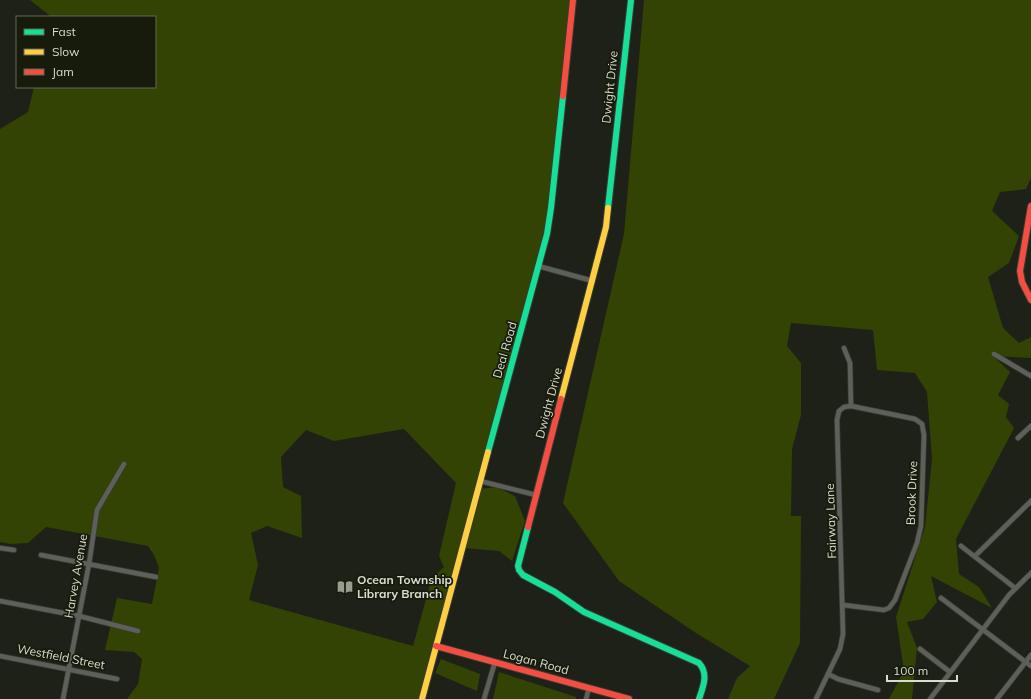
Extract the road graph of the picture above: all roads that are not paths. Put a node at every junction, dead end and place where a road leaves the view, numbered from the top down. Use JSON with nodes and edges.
{"nodes":[{"id":1,"x":573,"y":0,"type":"edge"},
{"id":2,"x":631,"y":0,"type":"edge"},
{"id":3,"x":1031,"y":206,"type":"edge"},
{"id":4,"x":538,"y":266,"type":"junction"},
{"id":5,"x":593,"y":281,"type":"junction"},
{"id":6,"x":1031,"y":300,"type":"edge"},
{"id":7,"x":844,"y":348,"type":"dead end"},
{"id":8,"x":994,"y":354,"type":"dead end"},
{"id":9,"x":1031,"y":376,"type":"edge"},
{"id":10,"x":851,"y":406,"type":"junction"},
{"id":11,"x":1031,"y":426,"type":"edge"},
{"id":12,"x":1018,"y":438,"type":"dead end"},
{"id":13,"x":124,"y":464,"type":"dead end"},
{"id":14,"x":480,"y":481,"type":"junction"},
{"id":15,"x":536,"y":495,"type":"junction"},
{"id":16,"x":1031,"y":501,"type":"edge"},
{"id":17,"x":961,"y":546,"type":"dead end"},
{"id":18,"x":0,"y":548,"type":"edge"},
{"id":19,"x":14,"y":550,"type":"dead end"},
{"id":20,"x":41,"y":555,"type":"dead end"},
{"id":21,"x":975,"y":556,"type":"junction"},
{"id":22,"x":89,"y":564,"type":"junction"},
{"id":23,"x":1031,"y":572,"type":"edge"},
{"id":24,"x":156,"y":577,"type":"dead end"},
{"id":25,"x":1015,"y":588,"type":"junction"},
{"id":26,"x":941,"y":598,"type":"dead end"},
{"id":27,"x":0,"y":601,"type":"edge"},
{"id":28,"x":844,"y":605,"type":"junction"},
{"id":29,"x":78,"y":616,"type":"junction"},
{"id":30,"x":983,"y":630,"type":"junction"},
{"id":31,"x":138,"y":631,"type":"dead end"},
{"id":32,"x":436,"y":646,"type":"junction"},
{"id":33,"x":920,"y":649,"type":"dead end"},
{"id":34,"x":1031,"y":655,"type":"edge"},
{"id":35,"x":0,"y":656,"type":"edge"},
{"id":36,"x":495,"y":662,"type":"junction"},
{"id":37,"x":1025,"y":662,"type":"junction"},
{"id":38,"x":1031,"y":666,"type":"edge"},
{"id":39,"x":69,"y":669,"type":"junction"},
{"id":40,"x":950,"y":672,"type":"junction"},
{"id":41,"x":828,"y":674,"type":"junction"},
{"id":42,"x":117,"y":679,"type":"dead end"},
{"id":43,"x":589,"y":688,"type":"junction"},
{"id":44,"x":878,"y":690,"type":"dead end"},
{"id":45,"x":63,"y":699,"type":"edge"},
{"id":46,"x":422,"y":699,"type":"edge"},
{"id":47,"x":484,"y":699,"type":"edge"},
{"id":48,"x":586,"y":699,"type":"edge"},
{"id":49,"x":630,"y":699,"type":"edge"},
{"id":50,"x":699,"y":699,"type":"edge"},
{"id":51,"x":816,"y":699,"type":"edge"},
{"id":52,"x":930,"y":699,"type":"edge"},
{"id":53,"x":997,"y":699,"type":"edge"}],
"edges":[{"from":1,"to":4,"type":"street","name":"Deal Road"},
{"from":2,"to":5,"type":"street","name":"Dwight Drive"},
{"from":3,"to":6,"type":"street"},
{"from":4,"to":5,"type":"street"},
{"from":4,"to":14,"type":"street","name":"Deal Road"},
{"from":5,"to":15,"type":"street","name":"Dwight Drive"},
{"from":7,"to":10,"type":"street"},
{"from":8,"to":9,"type":"street"},
{"from":10,"to":28,"type":"street","name":"Fairway Lane"},
{"from":10,"to":28,"type":"street","name":"Brook Drive"},
{"from":11,"to":12,"type":"street"},
{"from":13,"to":22,"type":"street","name":"Harvey Avenue"},
{"from":14,"to":15,"type":"street"},
{"from":14,"to":32,"type":"street","name":"Deal Road"},
{"from":15,"to":50,"type":"street","name":"Dwight Drive"},
{"from":16,"to":21,"type":"street"},
{"from":17,"to":21,"type":"street"},
{"from":18,"to":19,"type":"street"},
{"from":20,"to":22,"type":"street"},
{"from":21,"to":25,"type":"street"},
{"from":22,"to":24,"type":"street"},
{"from":22,"to":29,"type":"street","name":"Harvey Avenue"},
{"from":23,"to":25,"type":"street"},
{"from":25,"to":30,"type":"street"},
{"from":26,"to":30,"type":"street"},
{"from":27,"to":29,"type":"street"},
{"from":28,"to":41,"type":"street","name":"Fairway Lane"},
{"from":29,"to":31,"type":"street"},
{"from":29,"to":39,"type":"street","name":"Harvey Avenue"},
{"from":30,"to":37,"type":"street"},
{"from":30,"to":40,"type":"street"},
{"from":32,"to":36,"type":"street","name":"Logan Road"},
{"from":32,"to":46,"type":"street","name":"Deal Road"},
{"from":33,"to":40,"type":"street"},
{"from":34,"to":37,"type":"street"},
{"from":35,"to":39,"type":"street","name":"Westfield Street"},
{"from":36,"to":43,"type":"street","name":"Logan Road"},
{"from":36,"to":47,"type":"street"},
{"from":37,"to":38,"type":"street"},
{"from":37,"to":53,"type":"street"},
{"from":39,"to":42,"type":"street","name":"Westfield Street"},
{"from":39,"to":45,"type":"street","name":"Harvey Avenue"},
{"from":40,"to":52,"type":"street"},
{"from":41,"to":44,"type":"street"},
{"from":41,"to":51,"type":"street","name":"Fairway Lane"},
{"from":43,"to":48,"type":"street"},
{"from":43,"to":49,"type":"street","name":"Logan Road"}]}
